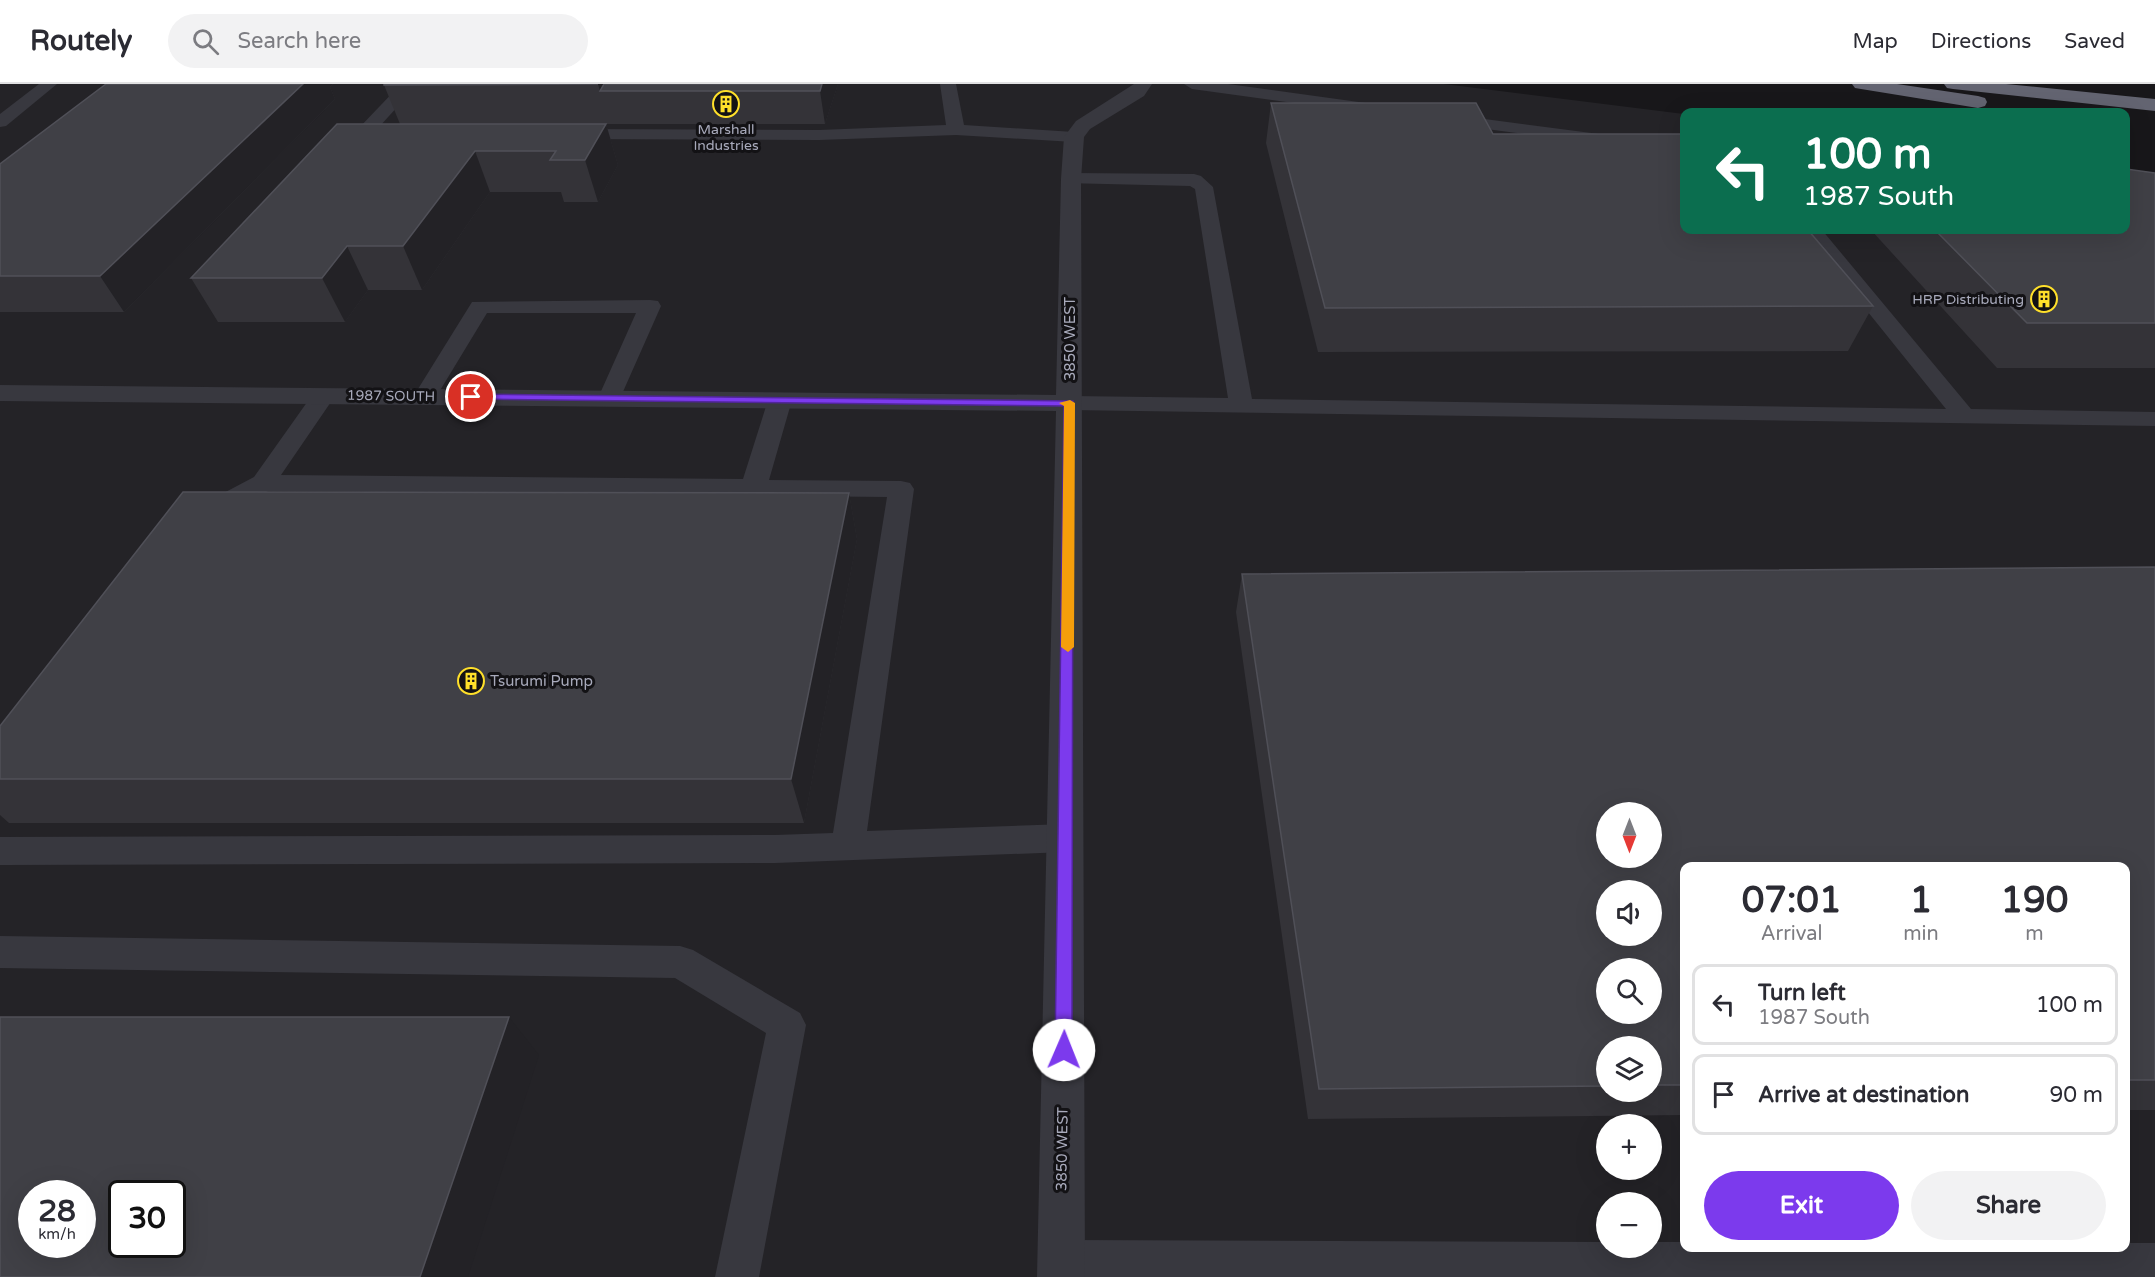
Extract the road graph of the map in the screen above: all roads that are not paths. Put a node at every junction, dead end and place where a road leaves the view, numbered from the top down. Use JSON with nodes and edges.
{"nodes":[{"id":1,"x":410,"y":84,"type":"edge"},
{"id":2,"x":948,"y":84,"type":"edge"},
{"id":3,"x":1143,"y":84,"type":"edge"},
{"id":4,"x":1192,"y":84,"type":"edge"},
{"id":5,"x":1861,"y":84,"type":"edge"},
{"id":6,"x":1953,"y":84,"type":"edge"},
{"id":7,"x":42,"y":89,"type":"edge"},
{"id":8,"x":12,"y":94,"type":"dead end"},
{"id":9,"x":2155,"y":105,"type":"edge"},
{"id":10,"x":2023,"y":108,"type":"edge"},
{"id":11,"x":1391,"y":111,"type":"edge"},
{"id":12,"x":1426,"y":116,"type":"edge"},
{"id":13,"x":0,"y":122,"type":"edge"},
{"id":14,"x":956,"y":130,"type":"junction"},
{"id":15,"x":388,"y":133,"type":"edge"},
{"id":16,"x":552,"y":134,"type":"edge"},
{"id":17,"x":1074,"y":137,"type":"junction"},
{"id":18,"x":1614,"y":141,"type":"edge"},
{"id":19,"x":1071,"y":179,"type":"junction"},
{"id":20,"x":1815,"y":234,"type":"edge"},
{"id":21,"x":0,"y":393,"type":"edge"},
{"id":22,"x":323,"y":396,"type":"junction"},
{"id":23,"x":425,"y":397,"type":"junction"},
{"id":24,"x":610,"y":398,"type":"junction"},
{"id":25,"x":780,"y":400,"type":"junction"},
{"id":26,"x":1070,"y":403,"type":"junction"},
{"id":27,"x":1241,"y":405,"type":"junction"},
{"id":28,"x":1964,"y":416,"type":"junction"},
{"id":29,"x":2155,"y":419,"type":"edge"},
{"id":30,"x":263,"y":483,"type":"junction"},
{"id":31,"x":753,"y":489,"type":"junction"},
{"id":32,"x":191,"y":533,"type":"edge"},
{"id":33,"x":1066,"y":838,"type":"junction"},
{"id":34,"x":848,"y":846,"type":"junction"},
{"id":35,"x":0,"y":851,"type":"edge"},
{"id":36,"x":0,"y":952,"type":"edge"},
{"id":37,"x":2155,"y":1264,"type":"edge"},
{"id":38,"x":1061,"y":1269,"type":"edge"},
{"id":39,"x":737,"y":1277,"type":"edge"}],
"edges":[{"from":1,"to":15,"type":"lane"},
{"from":2,"to":14,"type":"lane"},
{"from":3,"to":17,"type":"street"},
{"from":4,"to":11,"type":"lane"},
{"from":5,"to":10,"type":"highway"},
{"from":6,"to":9,"type":"highway"},
{"from":7,"to":8,"type":"lane"},
{"from":7,"to":13,"type":"lane"},
{"from":12,"to":18,"type":"lane"},
{"from":14,"to":16,"type":"lane"},
{"from":14,"to":17,"type":"lane"},
{"from":17,"to":19,"type":"street","name":"3850 WEST"},
{"from":19,"to":26,"type":"street","name":"3850 WEST"},
{"from":19,"to":27,"type":"lane"},
{"from":20,"to":28,"type":"lane"},
{"from":21,"to":22,"type":"street","name":"1987 SOUTH"},
{"from":22,"to":23,"type":"street","name":"1987 SOUTH"},
{"from":22,"to":30,"type":"lane"},
{"from":23,"to":24,"type":"street","name":"1987 SOUTH"},
{"from":23,"to":24,"type":"lane"},
{"from":24,"to":25,"type":"street","name":"1987 SOUTH"},
{"from":25,"to":26,"type":"street","name":"1987 SOUTH"},
{"from":25,"to":31,"type":"lane"},
{"from":26,"to":27,"type":"lane"},
{"from":26,"to":33,"type":"street","name":"3850 WEST"},
{"from":27,"to":28,"type":"lane"},
{"from":28,"to":29,"type":"lane"},
{"from":30,"to":31,"type":"lane"},
{"from":30,"to":32,"type":"lane"},
{"from":31,"to":34,"type":"lane"},
{"from":33,"to":34,"type":"lane"},
{"from":33,"to":38,"type":"street","name":"3850 WEST"},
{"from":34,"to":35,"type":"lane"},
{"from":36,"to":39,"type":"lane"},
{"from":37,"to":38,"type":"lane"}]}
